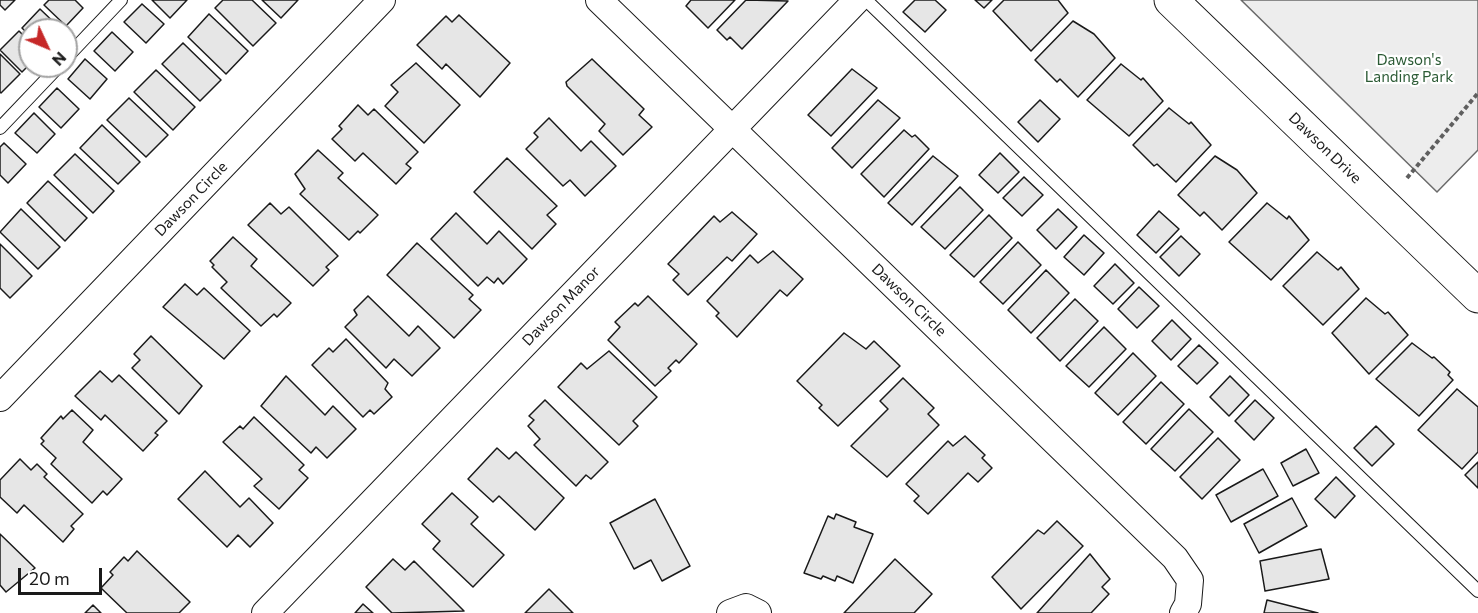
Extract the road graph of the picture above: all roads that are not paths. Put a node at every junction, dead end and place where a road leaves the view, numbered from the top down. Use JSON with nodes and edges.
{"nodes":[{"id":1,"x":121,"y":0,"type":"edge"},
{"id":2,"x":382,"y":0,"type":"edge"},
{"id":3,"x":599,"y":0,"type":"edge"},
{"id":4,"x":857,"y":0,"type":"edge"},
{"id":5,"x":866,"y":0,"type":"edge"},
{"id":6,"x":1172,"y":0,"type":"edge"},
{"id":7,"x":78,"y":45,"type":"edge"},
{"id":8,"x":48,"y":78,"type":"edge"},
{"id":9,"x":0,"y":128,"type":"edge"},
{"id":10,"x":733,"y":129,"type":"junction"},
{"id":11,"x":1478,"y":296,"type":"edge"},
{"id":12,"x":0,"y":398,"type":"edge"},
{"id":13,"x":1478,"y":591,"type":"edge"},
{"id":14,"x":265,"y":613,"type":"edge"},
{"id":15,"x":730,"y":613,"type":"edge"},
{"id":16,"x":758,"y":613,"type":"edge"},
{"id":17,"x":1183,"y":613,"type":"edge"}],
"edges":[{"from":1,"to":7,"type":"lane"},
{"from":2,"to":12,"type":"street","name":"Dawson Circle"},
{"from":3,"to":10,"type":"street","name":"Dawson Circle"},
{"from":4,"to":10,"type":"street","name":"Dawson Manor"},
{"from":5,"to":13,"type":"lane"},
{"from":6,"to":11,"type":"street","name":"Dawson Drive"},
{"from":8,"to":9,"type":"lane"},
{"from":10,"to":14,"type":"street","name":"Dawson Manor"},
{"from":10,"to":17,"type":"street","name":"Dawson Circle"},
{"from":15,"to":16,"type":"street"}]}
